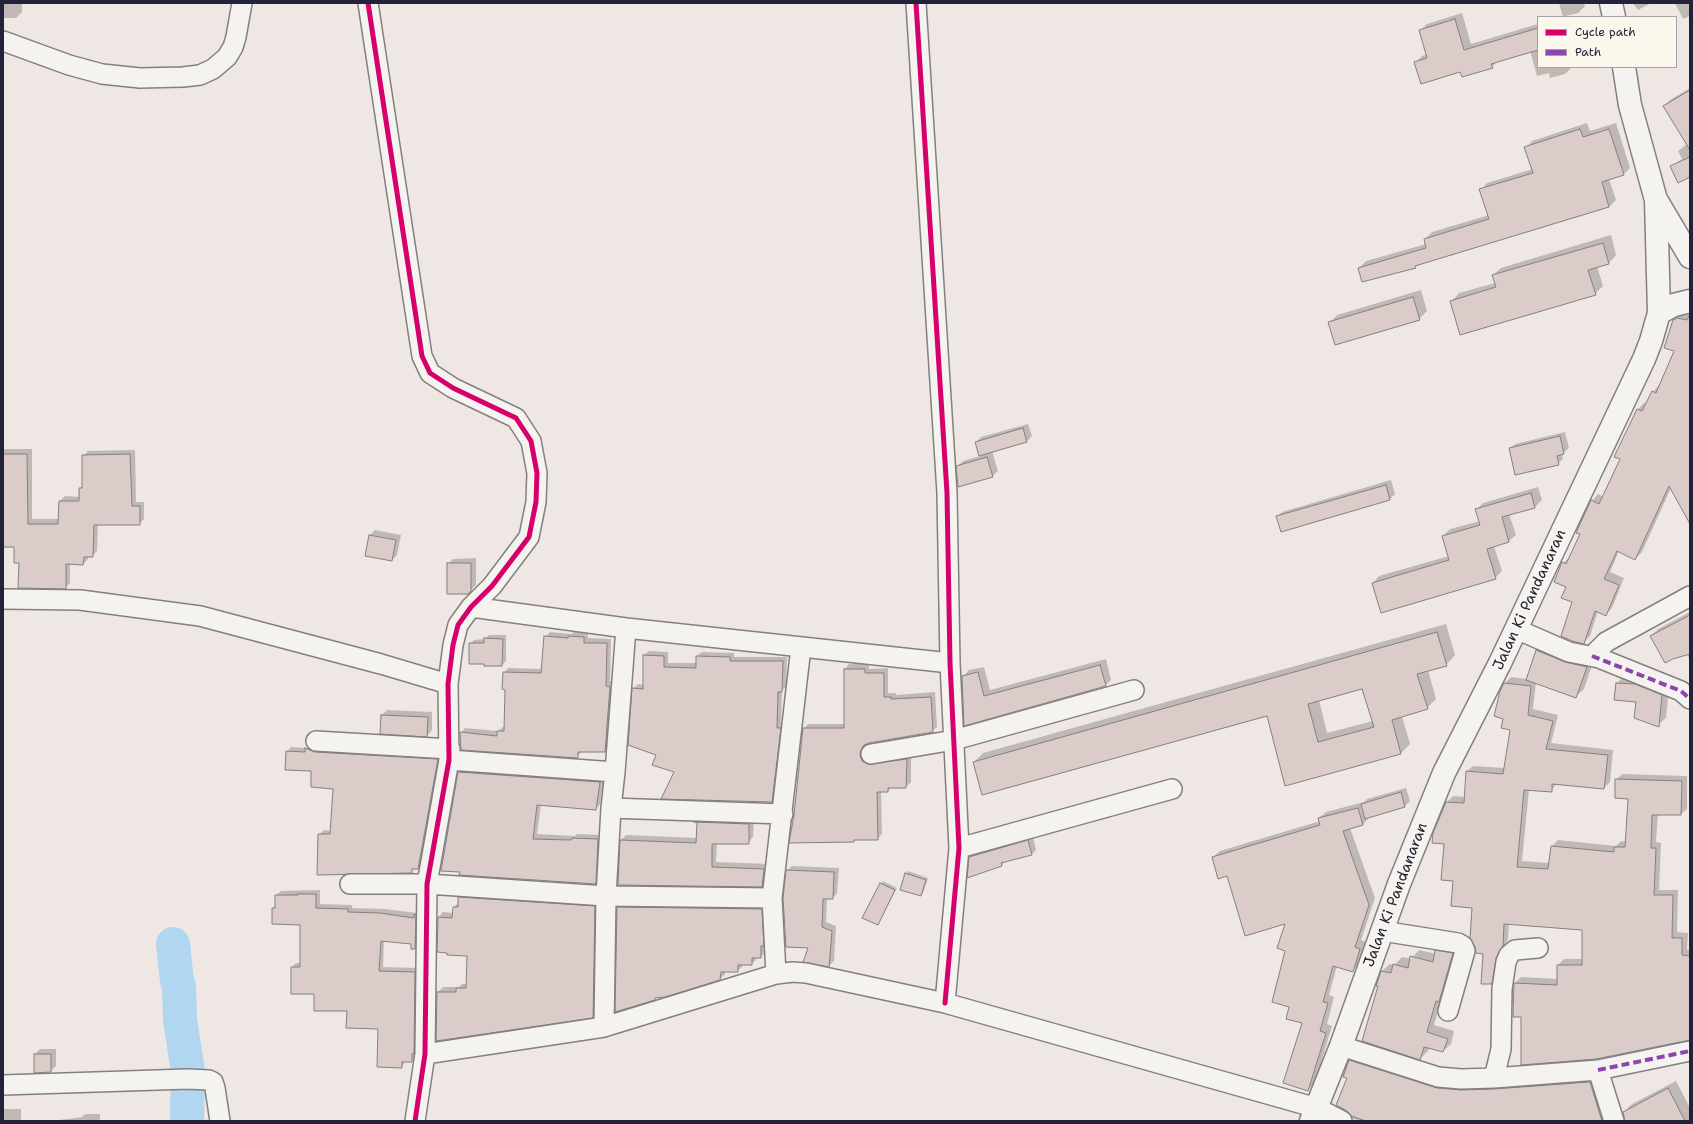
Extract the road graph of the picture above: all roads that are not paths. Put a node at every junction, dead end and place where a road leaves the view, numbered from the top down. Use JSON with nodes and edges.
{"nodes":[{"id":1,"x":242,"y":3,"type":"edge"},
{"id":2,"x":368,"y":3,"type":"edge"},
{"id":3,"x":916,"y":3,"type":"edge"},
{"id":4,"x":1611,"y":3,"type":"edge"},
{"id":5,"x":1614,"y":16,"type":"edge"},
{"id":6,"x":3,"y":41,"type":"edge"},
{"id":7,"x":1624,"y":68,"type":"edge"},
{"id":8,"x":1656,"y":200,"type":"junction"},
{"id":9,"x":1690,"y":257,"type":"edge"},
{"id":10,"x":1690,"y":301,"type":"edge"},
{"id":11,"x":1659,"y":313,"type":"junction"},
{"id":12,"x":1690,"y":596,"type":"edge"},
{"id":13,"x":3,"y":599,"type":"edge"},
{"id":14,"x":471,"y":607,"type":"junction"},
{"id":15,"x":626,"y":628,"type":"junction"},
{"id":16,"x":1516,"y":629,"type":"junction"},
{"id":17,"x":801,"y":647,"type":"junction"},
{"id":18,"x":1592,"y":656,"type":"junction"},
{"id":19,"x":950,"y":663,"type":"junction"},
{"id":20,"x":448,"y":684,"type":"junction"},
{"id":21,"x":1134,"y":690,"type":"dead end"},
{"id":22,"x":1690,"y":699,"type":"edge"},
{"id":23,"x":954,"y":740,"type":"junction"},
{"id":24,"x":316,"y":741,"type":"dead end"},
{"id":25,"x":449,"y":754,"type":"junction"},
{"id":26,"x":871,"y":754,"type":"dead end"},
{"id":27,"x":615,"y":772,"type":"junction"},
{"id":28,"x":1172,"y":788,"type":"dead end"},
{"id":29,"x":611,"y":808,"type":"junction"},
{"id":30,"x":783,"y":814,"type":"junction"},
{"id":31,"x":959,"y":848,"type":"junction"},
{"id":32,"x":350,"y":884,"type":"dead end"},
{"id":33,"x":426,"y":884,"type":"junction"},
{"id":34,"x":606,"y":896,"type":"junction"},
{"id":35,"x":772,"y":898,"type":"junction"},
{"id":36,"x":1382,"y":931,"type":"junction"},
{"id":37,"x":1538,"y":948,"type":"dead end"},
{"id":38,"x":776,"y":974,"type":"junction"},
{"id":39,"x":945,"y":1003,"type":"junction"},
{"id":40,"x":1448,"y":1011,"type":"dead end"},
{"id":41,"x":604,"y":1027,"type":"junction"},
{"id":42,"x":1341,"y":1046,"type":"junction"},
{"id":43,"x":1690,"y":1051,"type":"edge"},
{"id":44,"x":425,"y":1054,"type":"junction"},
{"id":45,"x":1598,"y":1070,"type":"junction"},
{"id":46,"x":1494,"y":1078,"type":"junction"},
{"id":47,"x":3,"y":1085,"type":"edge"},
{"id":48,"x":1314,"y":1114,"type":"edge"},
{"id":49,"x":220,"y":1121,"type":"edge"},
{"id":50,"x":415,"y":1121,"type":"edge"},
{"id":51,"x":1342,"y":1121,"type":"edge"},
{"id":52,"x":1614,"y":1121,"type":"edge"}],
"edges":[{"from":1,"to":6,"type":"street"},
{"from":2,"to":14,"type":"street"},
{"from":3,"to":19,"type":"street"},
{"from":4,"to":5,"type":"main road"},
{"from":7,"to":8,"type":"main road","name":"Jalan Ki Pandanaran"},
{"from":8,"to":9,"type":"main road"},
{"from":8,"to":11,"type":"main road","name":"Jalan Ki Pandanaran"},
{"from":10,"to":11,"type":"main road"},
{"from":11,"to":16,"type":"main road","name":"Jalan Ki Pandanaran"},
{"from":12,"to":18,"type":"street"},
{"from":13,"to":20,"type":"street"},
{"from":14,"to":15,"type":"street"},
{"from":14,"to":20,"type":"street"},
{"from":15,"to":17,"type":"street"},
{"from":15,"to":27,"type":"street"},
{"from":16,"to":18,"type":"street"},
{"from":16,"to":36,"type":"main road","name":"Jalan Ki Pandanaran"},
{"from":17,"to":19,"type":"street"},
{"from":17,"to":30,"type":"street"},
{"from":18,"to":22,"type":"street"},
{"from":19,"to":23,"type":"street"},
{"from":20,"to":25,"type":"street"},
{"from":21,"to":23,"type":"street"},
{"from":23,"to":26,"type":"street"},
{"from":23,"to":31,"type":"street"},
{"from":24,"to":25,"type":"street"},
{"from":25,"to":27,"type":"street"},
{"from":25,"to":33,"type":"street"},
{"from":27,"to":29,"type":"street"},
{"from":28,"to":31,"type":"street"},
{"from":29,"to":30,"type":"street"},
{"from":29,"to":34,"type":"street"},
{"from":30,"to":35,"type":"street"},
{"from":31,"to":39,"type":"street"},
{"from":32,"to":33,"type":"street"},
{"from":33,"to":34,"type":"street"},
{"from":33,"to":44,"type":"street"},
{"from":34,"to":35,"type":"street"},
{"from":34,"to":41,"type":"street"},
{"from":35,"to":38,"type":"street"},
{"from":36,"to":40,"type":"street"},
{"from":36,"to":42,"type":"main road","name":"Jalan Ki Pandanaran"},
{"from":37,"to":46,"type":"street"},
{"from":38,"to":39,"type":"street"},
{"from":38,"to":41,"type":"street"},
{"from":39,"to":48,"type":"street"},
{"from":41,"to":44,"type":"street"},
{"from":42,"to":46,"type":"street"},
{"from":42,"to":48,"type":"main road","name":"Jalan Ki Pandanaran"},
{"from":43,"to":45,"type":"street"},
{"from":44,"to":50,"type":"street"},
{"from":45,"to":46,"type":"street"},
{"from":45,"to":52,"type":"street"},
{"from":47,"to":49,"type":"street"},
{"from":48,"to":51,"type":"street"}]}
